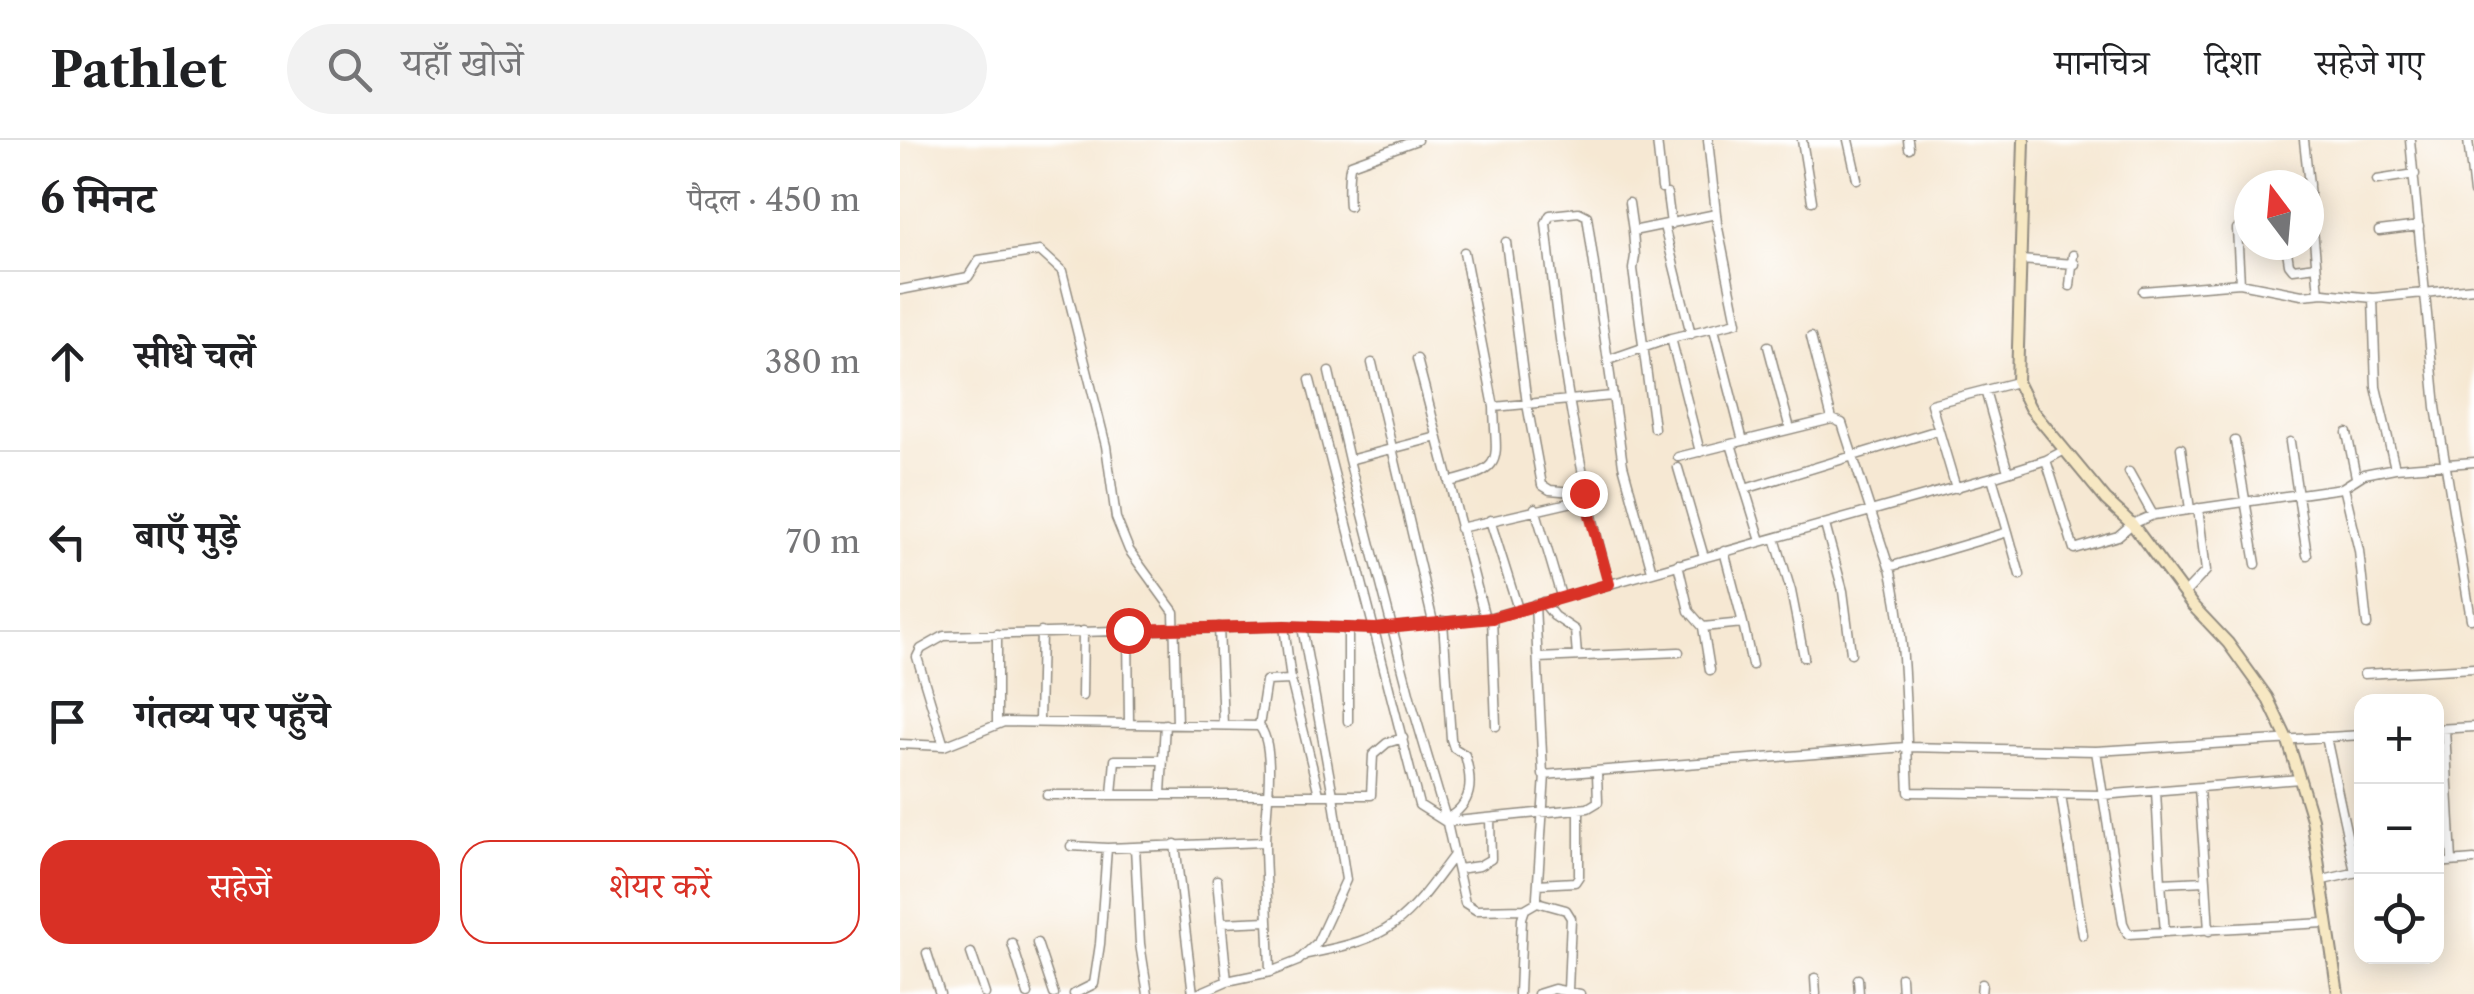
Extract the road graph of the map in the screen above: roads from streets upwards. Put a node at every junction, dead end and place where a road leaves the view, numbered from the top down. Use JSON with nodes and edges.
{"nodes":[{"id":1,"x":1417,"y":140,"type":"edge"},
{"id":2,"x":1657,"y":140,"type":"edge"},
{"id":3,"x":1708,"y":140,"type":"edge"},
{"id":4,"x":1802,"y":140,"type":"edge"},
{"id":5,"x":1848,"y":140,"type":"edge"},
{"id":6,"x":2024,"y":140,"type":"edge"},
{"id":7,"x":2304,"y":140,"type":"edge"},
{"id":8,"x":2410,"y":140,"type":"edge"},
{"id":9,"x":2468,"y":140,"type":"edge"},
{"id":10,"x":2307,"y":170,"type":"edge"},
{"id":11,"x":2415,"y":174,"type":"junction"},
{"id":12,"x":1857,"y":179,"type":"dead end"},
{"id":13,"x":2376,"y":180,"type":"dead end"},
{"id":14,"x":2474,"y":193,"type":"edge"},
{"id":15,"x":1812,"y":201,"type":"dead end"},
{"id":16,"x":1628,"y":203,"type":"dead end"},
{"id":17,"x":1350,"y":206,"type":"dead end"},
{"id":18,"x":1716,"y":214,"type":"junction"},
{"id":19,"x":1667,"y":225,"type":"junction"},
{"id":20,"x":2420,"y":226,"type":"junction"},
{"id":21,"x":2379,"y":231,"type":"dead end"},
{"id":22,"x":1632,"y":232,"type":"junction"},
{"id":23,"x":1506,"y":242,"type":"dead end"},
{"id":24,"x":1464,"y":252,"type":"dead end"},
{"id":25,"x":2018,"y":260,"type":"junction"},
{"id":26,"x":2239,"y":260,"type":"edge"},
{"id":27,"x":2288,"y":260,"type":"edge"},
{"id":28,"x":2315,"y":260,"type":"edge"},
{"id":29,"x":2316,"y":266,"type":"junction"},
{"id":30,"x":2240,"y":283,"type":"junction"},
{"id":31,"x":2070,"y":286,"type":"dead end"},
{"id":32,"x":2474,"y":288,"type":"edge"},
{"id":33,"x":900,"y":290,"type":"edge"},
{"id":34,"x":2144,"y":290,"type":"dead end"},
{"id":35,"x":2318,"y":293,"type":"junction"},
{"id":36,"x":2426,"y":295,"type":"junction"},
{"id":37,"x":2373,"y":298,"type":"junction"},
{"id":38,"x":1714,"y":328,"type":"junction"},
{"id":39,"x":1690,"y":334,"type":"junction"},
{"id":40,"x":1811,"y":337,"type":"dead end"},
{"id":41,"x":1670,"y":338,"type":"junction"},
{"id":42,"x":1642,"y":346,"type":"junction"},
{"id":43,"x":1768,"y":346,"type":"dead end"},
{"id":44,"x":1417,"y":359,"type":"dead end"},
{"id":45,"x":1608,"y":360,"type":"junction"},
{"id":46,"x":1372,"y":363,"type":"dead end"},
{"id":47,"x":1329,"y":372,"type":"dead end"},
{"id":48,"x":1310,"y":380,"type":"dead end"},
{"id":49,"x":2017,"y":382,"type":"junction"},
{"id":50,"x":1984,"y":390,"type":"junction"},
{"id":51,"x":1612,"y":396,"type":"junction"},
{"id":52,"x":1568,"y":402,"type":"junction"},
{"id":53,"x":1527,"y":404,"type":"junction"},
{"id":54,"x":1494,"y":407,"type":"junction"},
{"id":55,"x":1832,"y":418,"type":"junction"},
{"id":56,"x":1654,"y":428,"type":"dead end"},
{"id":57,"x":1790,"y":428,"type":"junction"},
{"id":58,"x":1938,"y":430,"type":"junction"},
{"id":59,"x":2348,"y":433,"type":"dead end"},
{"id":60,"x":1437,"y":437,"type":"junction"},
{"id":61,"x":1743,"y":440,"type":"junction"},
{"id":62,"x":2235,"y":441,"type":"dead end"},
{"id":63,"x":2290,"y":442,"type":"dead end"},
{"id":64,"x":1732,"y":444,"type":"junction"},
{"id":65,"x":1392,"y":448,"type":"junction"},
{"id":66,"x":2181,"y":448,"type":"dead end"},
{"id":67,"x":2065,"y":450,"type":"junction"},
{"id":68,"x":1700,"y":452,"type":"junction"},
{"id":69,"x":1678,"y":456,"type":"dead end"},
{"id":70,"x":1854,"y":456,"type":"junction"},
{"id":71,"x":1349,"y":460,"type":"junction"},
{"id":72,"x":2046,"y":460,"type":"junction"},
{"id":73,"x":2474,"y":462,"type":"edge"},
{"id":74,"x":2446,"y":463,"type":"junction"},
{"id":75,"x":1678,"y":468,"type":"dead end"},
{"id":76,"x":2395,"y":468,"type":"junction"},
{"id":77,"x":2008,"y":472,"type":"junction"},
{"id":78,"x":2128,"y":472,"type":"dead end"},
{"id":79,"x":2356,"y":477,"type":"junction"},
{"id":80,"x":1992,"y":478,"type":"junction"},
{"id":81,"x":1449,"y":482,"type":"junction"},
{"id":82,"x":2344,"y":487,"type":"junction"},
{"id":83,"x":1956,"y":488,"type":"junction"},
{"id":84,"x":1745,"y":489,"type":"junction"},
{"id":85,"x":2298,"y":494,"type":"junction"},
{"id":86,"x":1585,"y":496,"type":"junction"},
{"id":87,"x":2245,"y":502,"type":"junction"},
{"id":88,"x":1535,"y":508,"type":"junction"},
{"id":89,"x":2194,"y":509,"type":"junction"},
{"id":90,"x":1872,"y":512,"type":"junction"},
{"id":91,"x":2153,"y":514,"type":"junction"},
{"id":92,"x":1490,"y":520,"type":"junction"},
{"id":93,"x":1825,"y":524,"type":"junction"},
{"id":94,"x":2132,"y":524,"type":"junction"},
{"id":95,"x":1460,"y":528,"type":"junction"},
{"id":96,"x":2008,"y":532,"type":"junction"},
{"id":97,"x":1775,"y":538,"type":"junction"},
{"id":98,"x":1761,"y":541,"type":"junction"},
{"id":99,"x":1724,"y":552,"type":"junction"},
{"id":100,"x":2307,"y":556,"type":"dead end"},
{"id":101,"x":1704,"y":557,"type":"junction"},
{"id":102,"x":1888,"y":563,"type":"junction"},
{"id":103,"x":1678,"y":564,"type":"junction"},
{"id":104,"x":2256,"y":564,"type":"dead end"},
{"id":105,"x":1652,"y":571,"type":"junction"},
{"id":106,"x":2020,"y":575,"type":"dead end"},
{"id":107,"x":1609,"y":584,"type":"junction"},
{"id":108,"x":2184,"y":594,"type":"junction"},
{"id":109,"x":1561,"y":596,"type":"junction"},
{"id":110,"x":1539,"y":603,"type":"junction"},
{"id":111,"x":1518,"y":609,"type":"junction"},
{"id":112,"x":1489,"y":618,"type":"junction"},
{"id":113,"x":2471,"y":619,"type":"dead end"},
{"id":114,"x":1438,"y":622,"type":"junction"},
{"id":115,"x":1743,"y":622,"type":"junction"},
{"id":116,"x":1393,"y":625,"type":"junction"},
{"id":117,"x":1284,"y":626,"type":"junction"},
{"id":118,"x":1703,"y":626,"type":"junction"},
{"id":119,"x":2367,"y":626,"type":"dead end"},
{"id":120,"x":1219,"y":627,"type":"junction"},
{"id":121,"x":1302,"y":627,"type":"junction"},
{"id":122,"x":1176,"y":628,"type":"junction"},
{"id":123,"x":1348,"y":629,"type":"junction"},
{"id":124,"x":1376,"y":629,"type":"junction"},
{"id":125,"x":1128,"y":630,"type":"junction"},
{"id":126,"x":1041,"y":632,"type":"junction"},
{"id":127,"x":1083,"y":632,"type":"junction"},
{"id":128,"x":997,"y":634,"type":"junction"},
{"id":129,"x":1678,"y":652,"type":"dead end"},
{"id":130,"x":1851,"y":654,"type":"dead end"},
{"id":131,"x":1577,"y":656,"type":"junction"},
{"id":132,"x":1804,"y":657,"type":"dead end"},
{"id":133,"x":1538,"y":658,"type":"junction"},
{"id":134,"x":1752,"y":665,"type":"dead end"},
{"id":135,"x":2474,"y":668,"type":"edge"},
{"id":136,"x":1710,"y":670,"type":"dead end"},
{"id":137,"x":2364,"y":674,"type":"dead end"},
{"id":138,"x":1291,"y":680,"type":"junction"},
{"id":139,"x":1082,"y":696,"type":"dead end"},
{"id":140,"x":1039,"y":720,"type":"junction"},
{"id":141,"x":1348,"y":721,"type":"dead end"},
{"id":142,"x":997,"y":724,"type":"junction"},
{"id":143,"x":1129,"y":724,"type":"junction"},
{"id":144,"x":1165,"y":724,"type":"junction"},
{"id":145,"x":1177,"y":724,"type":"junction"},
{"id":146,"x":1223,"y":725,"type":"junction"},
{"id":147,"x":1259,"y":726,"type":"junction"},
{"id":148,"x":1496,"y":726,"type":"dead end"},
{"id":149,"x":2474,"y":727,"type":"edge"},
{"id":150,"x":2444,"y":729,"type":"edge"},
{"id":151,"x":2354,"y":735,"type":"edge"},
{"id":152,"x":2326,"y":737,"type":"junction"},
{"id":153,"x":1403,"y":738,"type":"junction"},
{"id":154,"x":2288,"y":741,"type":"junction"},
{"id":155,"x":900,"y":744,"type":"edge"},
{"id":156,"x":944,"y":746,"type":"junction"},
{"id":157,"x":1906,"y":747,"type":"junction"},
{"id":158,"x":2096,"y":751,"type":"junction"},
{"id":159,"x":1164,"y":760,"type":"junction"},
{"id":160,"x":1597,"y":772,"type":"junction"},
{"id":161,"x":2444,"y":773,"type":"edge"},
{"id":162,"x":1545,"y":776,"type":"junction"},
{"id":163,"x":2300,"y":779,"type":"junction"},
{"id":164,"x":2198,"y":788,"type":"junction"},
{"id":165,"x":2156,"y":791,"type":"junction"},
{"id":166,"x":1160,"y":793,"type":"junction"},
{"id":167,"x":1046,"y":794,"type":"dead end"},
{"id":168,"x":1112,"y":794,"type":"junction"},
{"id":169,"x":1320,"y":794,"type":"junction"},
{"id":170,"x":2102,"y":794,"type":"junction"},
{"id":171,"x":1333,"y":795,"type":"junction"},
{"id":172,"x":2060,"y":795,"type":"junction"},
{"id":173,"x":1268,"y":796,"type":"junction"},
{"id":174,"x":1579,"y":809,"type":"junction"},
{"id":175,"x":1544,"y":810,"type":"junction"},
{"id":176,"x":1490,"y":818,"type":"junction"},
{"id":177,"x":1446,"y":820,"type":"junction"},
{"id":178,"x":1264,"y":842,"type":"junction"},
{"id":179,"x":1175,"y":844,"type":"junction"},
{"id":180,"x":1071,"y":846,"type":"dead end"},
{"id":181,"x":1136,"y":847,"type":"junction"},
{"id":182,"x":1107,"y":848,"type":"junction"},
{"id":183,"x":2354,"y":854,"type":"edge"},
{"id":184,"x":1454,"y":855,"type":"junction"},
{"id":185,"x":2474,"y":860,"type":"edge"},
{"id":186,"x":2452,"y":861,"type":"junction"},
{"id":187,"x":2444,"y":862,"type":"edge"},
{"id":188,"x":1458,"y":869,"type":"junction"},
{"id":189,"x":2354,"y":872,"type":"edge"},
{"id":190,"x":1216,"y":880,"type":"dead end"},
{"id":191,"x":2323,"y":880,"type":"junction"},
{"id":192,"x":2206,"y":881,"type":"junction"},
{"id":193,"x":2160,"y":883,"type":"junction"},
{"id":194,"x":1538,"y":884,"type":"junction"},
{"id":195,"x":1536,"y":902,"type":"junction"},
{"id":196,"x":1525,"y":910,"type":"junction"},
{"id":197,"x":1268,"y":921,"type":"junction"},
{"id":198,"x":1221,"y":923,"type":"junction"},
{"id":199,"x":2325,"y":923,"type":"junction"},
{"id":200,"x":2209,"y":931,"type":"junction"},
{"id":201,"x":2165,"y":932,"type":"junction"},
{"id":202,"x":2083,"y":935,"type":"dead end"},
{"id":203,"x":1012,"y":943,"type":"dead end"},
{"id":204,"x":1037,"y":943,"type":"dead end"},
{"id":205,"x":927,"y":953,"type":"dead end"},
{"id":206,"x":972,"y":953,"type":"dead end"},
{"id":207,"x":1307,"y":954,"type":"junction"},
{"id":208,"x":1270,"y":972,"type":"junction"},
{"id":209,"x":1901,"y":977,"type":"dead end"},
{"id":210,"x":1815,"y":978,"type":"dead end"},
{"id":211,"x":1858,"y":980,"type":"dead end"},
{"id":212,"x":1228,"y":981,"type":"junction"},
{"id":213,"x":1568,"y":990,"type":"junction"},
{"id":214,"x":1211,"y":991,"type":"edge"},
{"id":215,"x":940,"y":994,"type":"edge"},
{"id":216,"x":986,"y":994,"type":"edge"},
{"id":217,"x":1028,"y":994,"type":"edge"},
{"id":218,"x":1054,"y":994,"type":"edge"},
{"id":219,"x":1074,"y":994,"type":"edge"},
{"id":220,"x":1148,"y":994,"type":"edge"},
{"id":221,"x":1196,"y":994,"type":"edge"},
{"id":222,"x":1519,"y":994,"type":"edge"},
{"id":223,"x":1538,"y":994,"type":"edge"},
{"id":224,"x":1580,"y":994,"type":"edge"},
{"id":225,"x":1816,"y":994,"type":"edge"},
{"id":226,"x":1859,"y":994,"type":"edge"},
{"id":227,"x":1902,"y":994,"type":"edge"},
{"id":228,"x":2338,"y":994,"type":"edge"}],
"edges":[{"from":1,"to":17,"type":"street"},
{"from":2,"to":19,"type":"street"},
{"from":3,"to":18,"type":"street"},
{"from":4,"to":15,"type":"street"},
{"from":5,"to":12,"type":"street"},
{"from":6,"to":25,"type":"street"},
{"from":7,"to":10,"type":"street"},
{"from":8,"to":11,"type":"street"},
{"from":9,"to":14,"type":"street"},
{"from":11,"to":13,"type":"street"},
{"from":11,"to":20,"type":"street"},
{"from":16,"to":22,"type":"street"},
{"from":18,"to":19,"type":"street"},
{"from":18,"to":38,"type":"street"},
{"from":19,"to":22,"type":"street"},
{"from":19,"to":39,"type":"street"},
{"from":20,"to":21,"type":"street"},
{"from":20,"to":36,"type":"street"},
{"from":22,"to":42,"type":"street"},
{"from":23,"to":53,"type":"street"},
{"from":24,"to":54,"type":"street"},
{"from":25,"to":31,"type":"street"},
{"from":25,"to":49,"type":"street"},
{"from":26,"to":30,"type":"street"},
{"from":27,"to":29,"type":"street"},
{"from":28,"to":29,"type":"street"},
{"from":29,"to":35,"type":"street"},
{"from":30,"to":34,"type":"street"},
{"from":30,"to":35,"type":"street"},
{"from":32,"to":36,"type":"street"},
{"from":33,"to":122,"type":"street"},
{"from":35,"to":37,"type":"street"},
{"from":36,"to":37,"type":"street"},
{"from":36,"to":74,"type":"street"},
{"from":37,"to":76,"type":"street"},
{"from":38,"to":39,"type":"street"},
{"from":38,"to":61,"type":"street"},
{"from":39,"to":41,"type":"street"},
{"from":40,"to":55,"type":"street"},
{"from":41,"to":42,"type":"street"},
{"from":41,"to":68,"type":"street"},
{"from":42,"to":45,"type":"street"},
{"from":42,"to":56,"type":"street"},
{"from":43,"to":57,"type":"street"},
{"from":44,"to":60,"type":"street"},
{"from":45,"to":51,"type":"street"},
{"from":45,"to":52,"type":"street"},
{"from":46,"to":65,"type":"street"},
{"from":47,"to":71,"type":"street"},
{"from":48,"to":124,"type":"street"},
{"from":49,"to":50,"type":"street"},
{"from":49,"to":67,"type":"street"},
{"from":50,"to":58,"type":"street"},
{"from":50,"to":77,"type":"street"},
{"from":51,"to":52,"type":"street"},
{"from":51,"to":105,"type":"street"},
{"from":52,"to":53,"type":"street"},
{"from":52,"to":86,"type":"street"},
{"from":53,"to":54,"type":"street"},
{"from":53,"to":86,"type":"street"},
{"from":54,"to":81,"type":"street"},
{"from":55,"to":57,"type":"street"},
{"from":55,"to":70,"type":"street"},
{"from":57,"to":61,"type":"street"},
{"from":58,"to":70,"type":"street"},
{"from":58,"to":83,"type":"street"},
{"from":59,"to":79,"type":"street"},
{"from":60,"to":65,"type":"street"},
{"from":60,"to":81,"type":"street"},
{"from":61,"to":64,"type":"street"},
{"from":62,"to":87,"type":"street"},
{"from":63,"to":85,"type":"street"},
{"from":64,"to":68,"type":"street"},
{"from":64,"to":84,"type":"street"},
{"from":65,"to":71,"type":"street"},
{"from":65,"to":114,"type":"street"},
{"from":66,"to":89,"type":"street"},
{"from":67,"to":72,"type":"street"},
{"from":67,"to":94,"type":"street"},
{"from":68,"to":69,"type":"street"},
{"from":70,"to":84,"type":"street"},
{"from":70,"to":90,"type":"street"},
{"from":71,"to":116,"type":"street"},
{"from":72,"to":77,"type":"street"},
{"from":72,"to":94,"type":"street"},
{"from":73,"to":74,"type":"street"},
{"from":74,"to":76,"type":"street"},
{"from":74,"to":113,"type":"street"},
{"from":75,"to":101,"type":"street"},
{"from":76,"to":79,"type":"street"},
{"from":77,"to":80,"type":"street"},
{"from":78,"to":91,"type":"street"},
{"from":79,"to":82,"type":"street"},
{"from":80,"to":83,"type":"street"},
{"from":80,"to":96,"type":"street"},
{"from":81,"to":95,"type":"street"},
{"from":82,"to":85,"type":"street"},
{"from":82,"to":119,"type":"street"},
{"from":83,"to":90,"type":"street"},
{"from":84,"to":98,"type":"street"},
{"from":85,"to":87,"type":"street"},
{"from":85,"to":100,"type":"street"},
{"from":86,"to":88,"type":"street"},
{"from":86,"to":107,"type":"street"},
{"from":87,"to":89,"type":"street"},
{"from":87,"to":104,"type":"street"},
{"from":88,"to":92,"type":"street"},
{"from":88,"to":109,"type":"street"},
{"from":89,"to":91,"type":"street"},
{"from":89,"to":108,"type":"street"},
{"from":90,"to":93,"type":"street"},
{"from":90,"to":102,"type":"street"},
{"from":91,"to":94,"type":"street"},
{"from":92,"to":95,"type":"street"},
{"from":92,"to":111,"type":"street"},
{"from":93,"to":97,"type":"street"},
{"from":93,"to":130,"type":"street"},
{"from":94,"to":108,"type":"street"},
{"from":95,"to":112,"type":"street"},
{"from":96,"to":102,"type":"street"},
{"from":96,"to":106,"type":"street"},
{"from":97,"to":98,"type":"street"},
{"from":97,"to":132,"type":"street"},
{"from":98,"to":99,"type":"street"},
{"from":99,"to":101,"type":"street"},
{"from":99,"to":115,"type":"street"},
{"from":101,"to":103,"type":"street"},
{"from":102,"to":157,"type":"street"},
{"from":103,"to":105,"type":"street"},
{"from":103,"to":118,"type":"street"},
{"from":105,"to":107,"type":"street"},
{"from":107,"to":109,"type":"street"},
{"from":108,"to":154,"type":"street"},
{"from":109,"to":110,"type":"street"},
{"from":110,"to":111,"type":"street"},
{"from":110,"to":131,"type":"street"},
{"from":110,"to":133,"type":"street"},
{"from":111,"to":112,"type":"street"},
{"from":112,"to":114,"type":"street"},
{"from":112,"to":148,"type":"street"},
{"from":114,"to":116,"type":"street"},
{"from":114,"to":177,"type":"street"},
{"from":115,"to":118,"type":"street"},
{"from":115,"to":134,"type":"street"},
{"from":116,"to":124,"type":"street"},
{"from":116,"to":177,"type":"street"},
{"from":117,"to":120,"type":"street"},
{"from":117,"to":121,"type":"street"},
{"from":117,"to":138,"type":"street"},
{"from":118,"to":136,"type":"street"},
{"from":120,"to":122,"type":"street"},
{"from":120,"to":146,"type":"street"},
{"from":121,"to":123,"type":"street"},
{"from":121,"to":171,"type":"street"},
{"from":122,"to":125,"type":"street"},
{"from":122,"to":145,"type":"street"},
{"from":123,"to":124,"type":"street"},
{"from":123,"to":141,"type":"street"},
{"from":124,"to":153,"type":"street"},
{"from":125,"to":127,"type":"street"},
{"from":125,"to":143,"type":"street"},
{"from":126,"to":127,"type":"street"},
{"from":126,"to":128,"type":"street"},
{"from":126,"to":140,"type":"street"},
{"from":127,"to":139,"type":"street"},
{"from":128,"to":142,"type":"street"},
{"from":128,"to":156,"type":"street"},
{"from":129,"to":131,"type":"street"},
{"from":131,"to":133,"type":"street"},
{"from":133,"to":162,"type":"street"},
{"from":135,"to":137,"type":"street"},
{"from":138,"to":147,"type":"street"},
{"from":138,"to":169,"type":"street"},
{"from":140,"to":142,"type":"street"},
{"from":140,"to":143,"type":"street"},
{"from":142,"to":156,"type":"street"},
{"from":143,"to":144,"type":"street"},
{"from":144,"to":145,"type":"street"},
{"from":144,"to":159,"type":"street"},
{"from":145,"to":146,"type":"street"},
{"from":146,"to":147,"type":"street"},
{"from":147,"to":173,"type":"street"},
{"from":149,"to":150,"type":"street"},
{"from":151,"to":152,"type":"street"},
{"from":152,"to":154,"type":"street"},
{"from":152,"to":183,"type":"street"},
{"from":153,"to":171,"type":"street"},
{"from":153,"to":177,"type":"street"},
{"from":154,"to":158,"type":"street"},
{"from":154,"to":163,"type":"street"},
{"from":155,"to":156,"type":"street"},
{"from":157,"to":158,"type":"street"},
{"from":157,"to":160,"type":"street"},
{"from":157,"to":172,"type":"street"},
{"from":158,"to":170,"type":"street"},
{"from":159,"to":166,"type":"street"},
{"from":159,"to":168,"type":"street"},
{"from":160,"to":162,"type":"street"},
{"from":160,"to":174,"type":"street"},
{"from":161,"to":186,"type":"street"},
{"from":162,"to":175,"type":"street"},
{"from":163,"to":164,"type":"street"},
{"from":163,"to":191,"type":"street"},
{"from":164,"to":165,"type":"street"},
{"from":164,"to":192,"type":"street"},
{"from":165,"to":170,"type":"street"},
{"from":165,"to":193,"type":"street"},
{"from":166,"to":168,"type":"street"},
{"from":166,"to":173,"type":"street"},
{"from":167,"to":168,"type":"street"},
{"from":169,"to":171,"type":"street"},
{"from":169,"to":173,"type":"street"},
{"from":170,"to":172,"type":"street"},
{"from":170,"to":201,"type":"street"},
{"from":171,"to":207,"type":"street"},
{"from":172,"to":202,"type":"street"},
{"from":173,"to":178,"type":"street"},
{"from":174,"to":175,"type":"street"},
{"from":174,"to":194,"type":"street"},
{"from":175,"to":176,"type":"street"},
{"from":175,"to":194,"type":"street"},
{"from":176,"to":177,"type":"street"},
{"from":176,"to":188,"type":"street"},
{"from":177,"to":184,"type":"street"},
{"from":178,"to":179,"type":"street"},
{"from":178,"to":197,"type":"street"},
{"from":179,"to":181,"type":"street"},
{"from":179,"to":221,"type":"street"},
{"from":180,"to":182,"type":"street"},
{"from":181,"to":182,"type":"street"},
{"from":181,"to":220,"type":"street"},
{"from":182,"to":219,"type":"street"},
{"from":184,"to":188,"type":"street"},
{"from":184,"to":207,"type":"street"},
{"from":185,"to":186,"type":"street"},
{"from":186,"to":187,"type":"street"},
{"from":188,"to":196,"type":"street"},
{"from":189,"to":191,"type":"street"},
{"from":190,"to":198,"type":"street"},
{"from":191,"to":199,"type":"street"},
{"from":192,"to":193,"type":"street"},
{"from":192,"to":200,"type":"street"},
{"from":193,"to":201,"type":"street"},
{"from":194,"to":195,"type":"street"},
{"from":195,"to":196,"type":"street"},
{"from":195,"to":213,"type":"street"},
{"from":196,"to":222,"type":"street"},
{"from":197,"to":198,"type":"street"},
{"from":197,"to":208,"type":"street"},
{"from":198,"to":212,"type":"street"},
{"from":199,"to":200,"type":"street"},
{"from":199,"to":228,"type":"street"},
{"from":200,"to":201,"type":"street"},
{"from":203,"to":217,"type":"street"},
{"from":204,"to":218,"type":"street"},
{"from":205,"to":215,"type":"street"},
{"from":206,"to":216,"type":"street"},
{"from":207,"to":208,"type":"street"},
{"from":208,"to":212,"type":"street"},
{"from":209,"to":227,"type":"street"},
{"from":210,"to":225,"type":"street"},
{"from":211,"to":226,"type":"street"},
{"from":212,"to":214,"type":"street"},
{"from":213,"to":223,"type":"street"},
{"from":213,"to":224,"type":"street"},
{"from":214,"to":221,"type":"street"}]}
